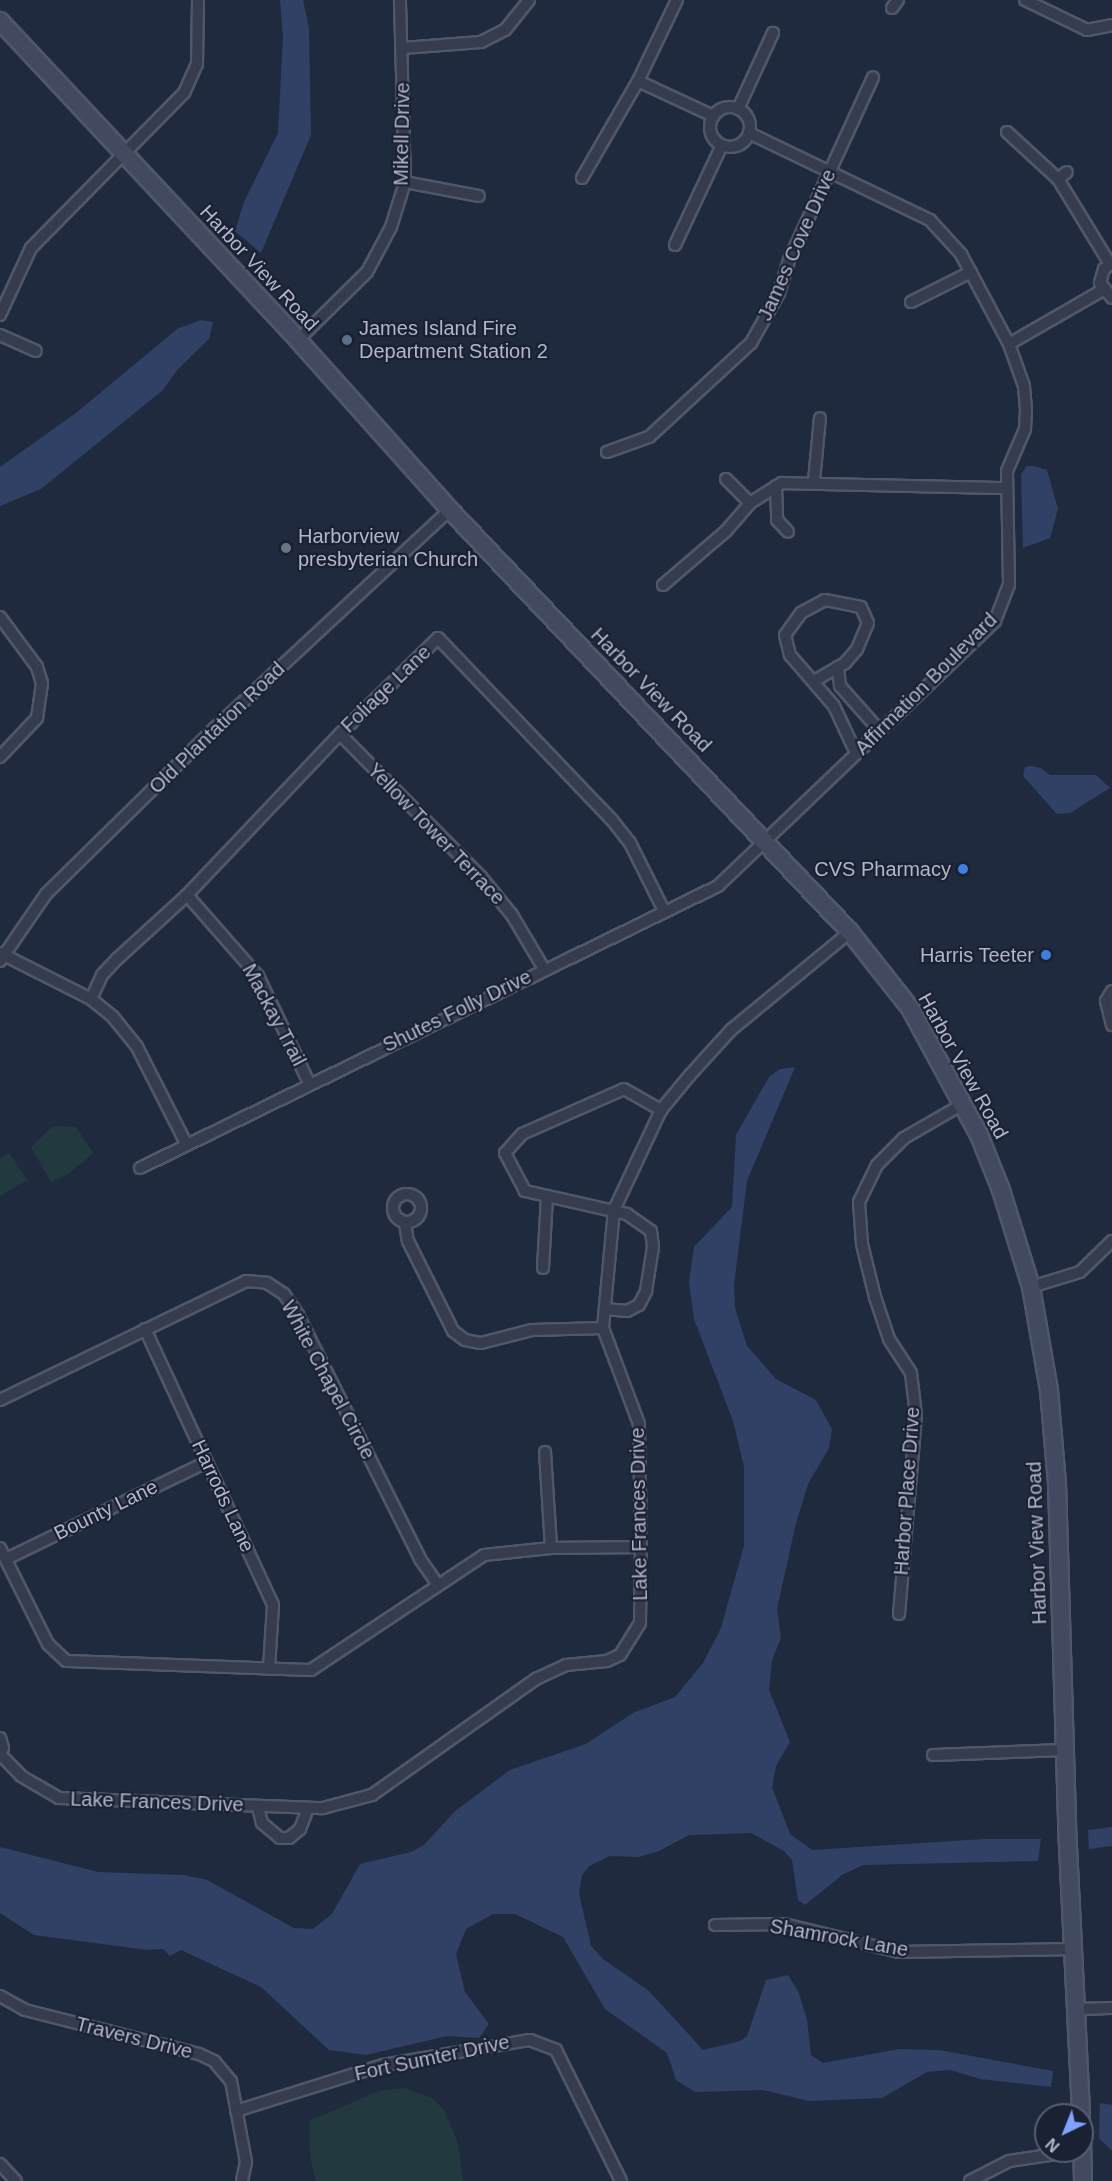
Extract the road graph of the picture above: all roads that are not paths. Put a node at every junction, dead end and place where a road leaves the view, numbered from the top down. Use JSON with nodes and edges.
{"nodes":[{"id":1,"x":198,"y":0,"type":"edge"},
{"id":2,"x":400,"y":0,"type":"edge"},
{"id":3,"x":529,"y":0,"type":"edge"},
{"id":4,"x":677,"y":0,"type":"edge"},
{"id":5,"x":1025,"y":0,"type":"edge"},
{"id":6,"x":0,"y":21,"type":"edge"},
{"id":7,"x":1112,"y":25,"type":"edge"},
{"id":8,"x":773,"y":33,"type":"dead end"},
{"id":9,"x":403,"y":48,"type":"junction"},
{"id":10,"x":873,"y":77,"type":"dead end"},
{"id":11,"x":638,"y":81,"type":"junction"},
{"id":12,"x":738,"y":109,"type":"junction"},
{"id":13,"x":713,"y":116,"type":"junction"},
{"id":14,"x":1007,"y":132,"type":"dead end"},
{"id":15,"x":749,"y":133,"type":"junction"},
{"id":16,"x":722,"y":145,"type":"junction"},
{"id":17,"x":126,"y":155,"type":"junction"},
{"id":18,"x":830,"y":171,"type":"junction"},
{"id":19,"x":1068,"y":172,"type":"dead end"},
{"id":20,"x":582,"y":178,"type":"dead end"},
{"id":21,"x":1058,"y":179,"type":"junction"},
{"id":22,"x":405,"y":182,"type":"junction"},
{"id":23,"x":479,"y":196,"type":"dead end"},
{"id":24,"x":675,"y":245,"type":"dead end"},
{"id":25,"x":1111,"y":263,"type":"edge"},
{"id":26,"x":971,"y":272,"type":"junction"},
{"id":27,"x":1102,"y":290,"type":"junction"},
{"id":28,"x":1112,"y":298,"type":"edge"},
{"id":29,"x":911,"y":303,"type":"dead end"},
{"id":30,"x":0,"y":315,"type":"edge"},
{"id":31,"x":0,"y":335,"type":"edge"},
{"id":32,"x":298,"y":340,"type":"junction"},
{"id":33,"x":1010,"y":344,"type":"junction"},
{"id":34,"x":36,"y":351,"type":"dead end"},
{"id":35,"x":820,"y":418,"type":"dead end"},
{"id":36,"x":607,"y":452,"type":"dead end"},
{"id":37,"x":726,"y":478,"type":"dead end"},
{"id":38,"x":814,"y":481,"type":"junction"},
{"id":39,"x":776,"y":486,"type":"junction"},
{"id":40,"x":1006,"y":488,"type":"junction"},
{"id":41,"x":750,"y":503,"type":"junction"},
{"id":42,"x":450,"y":510,"type":"junction"},
{"id":43,"x":788,"y":532,"type":"dead end"},
{"id":44,"x":663,"y":585,"type":"dead end"},
{"id":45,"x":0,"y":617,"type":"edge"},
{"id":46,"x":838,"y":667,"type":"junction"},
{"id":47,"x":814,"y":681,"type":"junction"},
{"id":48,"x":880,"y":731,"type":"junction"},
{"id":49,"x":340,"y":734,"type":"junction"},
{"id":50,"x":856,"y":753,"type":"junction"},
{"id":51,"x":0,"y":757,"type":"edge"},
{"id":52,"x":765,"y":840,"type":"junction"},
{"id":53,"x":187,"y":895,"type":"junction"},
{"id":54,"x":664,"y":911,"type":"junction"},
{"id":55,"x":850,"y":933,"type":"junction"},
{"id":56,"x":1,"y":957,"type":"edge"},
{"id":57,"x":544,"y":969,"type":"junction"},
{"id":58,"x":1112,"y":991,"type":"edge"},
{"id":59,"x":91,"y":999,"type":"junction"},
{"id":60,"x":1112,"y":1025,"type":"edge"},
{"id":61,"x":309,"y":1083,"type":"junction"},
{"id":62,"x":963,"y":1104,"type":"junction"},
{"id":63,"x":661,"y":1110,"type":"junction"},
{"id":64,"x":186,"y":1143,"type":"junction"},
{"id":65,"x":140,"y":1168,"type":"dead end"},
{"id":66,"x":547,"y":1196,"type":"junction"},
{"id":67,"x":614,"y":1210,"type":"junction"},
{"id":68,"x":405,"y":1223,"type":"dead end"},
{"id":69,"x":1112,"y":1241,"type":"edge"},
{"id":70,"x":543,"y":1268,"type":"dead end"},
{"id":71,"x":1030,"y":1287,"type":"junction"},
{"id":72,"x":605,"y":1309,"type":"junction"},
{"id":73,"x":603,"y":1328,"type":"junction"},
{"id":74,"x":145,"y":1329,"type":"junction"},
{"id":75,"x":0,"y":1400,"type":"edge"},
{"id":76,"x":545,"y":1452,"type":"dead end"},
{"id":77,"x":207,"y":1462,"type":"junction"},
{"id":78,"x":641,"y":1547,"type":"junction"},
{"id":79,"x":0,"y":1548,"type":"edge"},
{"id":80,"x":551,"y":1548,"type":"junction"},
{"id":81,"x":6,"y":1559,"type":"junction"},
{"id":82,"x":437,"y":1583,"type":"junction"},
{"id":83,"x":899,"y":1614,"type":"dead end"},
{"id":84,"x":269,"y":1669,"type":"junction"},
{"id":85,"x":0,"y":1738,"type":"edge"},
{"id":86,"x":1065,"y":1750,"type":"junction"},
{"id":87,"x":0,"y":1754,"type":"edge"},
{"id":88,"x":933,"y":1755,"type":"dead end"},
{"id":89,"x":258,"y":1807,"type":"junction"},
{"id":90,"x":308,"y":1808,"type":"junction"},
{"id":91,"x":715,"y":1926,"type":"dead end"},
{"id":92,"x":1072,"y":1949,"type":"junction"},
{"id":93,"x":0,"y":1996,"type":"edge"},
{"id":94,"x":1112,"y":2008,"type":"edge"},
{"id":95,"x":1078,"y":2009,"type":"junction"},
{"id":96,"x":1081,"y":2103,"type":"edge"},
{"id":97,"x":236,"y":2111,"type":"junction"},
{"id":98,"x":1034,"y":2157,"type":"edge"},
{"id":99,"x":1082,"y":2163,"type":"edge"},
{"id":100,"x":0,"y":2164,"type":"edge"},
{"id":101,"x":16,"y":2181,"type":"edge"},
{"id":102,"x":242,"y":2181,"type":"edge"},
{"id":103,"x":621,"y":2181,"type":"edge"},
{"id":104,"x":969,"y":2181,"type":"edge"},
{"id":105,"x":1083,"y":2181,"type":"edge"}],
"edges":[{"from":1,"to":17,"type":"street"},
{"from":2,"to":9,"type":"street","name":"Mikell Drive"},
{"from":3,"to":9,"type":"street"},
{"from":4,"to":11,"type":"street"},
{"from":5,"to":7,"type":"street"},
{"from":6,"to":17,"type":"main road","name":"Harbor View Road"},
{"from":8,"to":12,"type":"street"},
{"from":9,"to":22,"type":"street","name":"Mikell Drive"},
{"from":10,"to":18,"type":"street","name":"James Cove Drive"},
{"from":11,"to":13,"type":"street"},
{"from":11,"to":20,"type":"street"},
{"from":12,"to":13,"type":"street"},
{"from":12,"to":15,"type":"street"},
{"from":13,"to":16,"type":"street"},
{"from":14,"to":21,"type":"street"},
{"from":15,"to":16,"type":"street"},
{"from":15,"to":18,"type":"street","name":"Affirmation Boulevard"},
{"from":16,"to":24,"type":"street"},
{"from":17,"to":30,"type":"street"},
{"from":17,"to":32,"type":"main road","name":"Harbor View Road"},
{"from":18,"to":26,"type":"street","name":"Affirmation Boulevard"},
{"from":18,"to":36,"type":"street","name":"James Cove Drive"},
{"from":19,"to":21,"type":"street"},
{"from":21,"to":25,"type":"street"},
{"from":22,"to":23,"type":"street"},
{"from":22,"to":32,"type":"street","name":"Mikell Drive"},
{"from":25,"to":27,"type":"street"},
{"from":26,"to":29,"type":"street"},
{"from":26,"to":33,"type":"street","name":"Affirmation Boulevard"},
{"from":27,"to":28,"type":"street"},
{"from":27,"to":33,"type":"street"},
{"from":31,"to":34,"type":"street"},
{"from":32,"to":42,"type":"main road","name":"Harbor View Road"},
{"from":33,"to":40,"type":"street","name":"Affirmation Boulevard"},
{"from":35,"to":38,"type":"street"},
{"from":37,"to":41,"type":"street"},
{"from":38,"to":39,"type":"street"},
{"from":38,"to":40,"type":"street"},
{"from":39,"to":41,"type":"street"},
{"from":39,"to":43,"type":"street"},
{"from":40,"to":48,"type":"street","name":"Affirmation Boulevard"},
{"from":41,"to":44,"type":"street"},
{"from":42,"to":52,"type":"main road","name":"Harbor View Road"},
{"from":42,"to":56,"type":"street","name":"Old Plantation Road"},
{"from":45,"to":51,"type":"street"},
{"from":46,"to":47,"type":"street"},
{"from":46,"to":47,"type":"street"},
{"from":46,"to":48,"type":"street"},
{"from":47,"to":50,"type":"street"},
{"from":48,"to":50,"type":"street","name":"Affirmation Boulevard"},
{"from":49,"to":53,"type":"street","name":"Foliage Lane"},
{"from":49,"to":54,"type":"street","name":"Foliage Lane"},
{"from":49,"to":57,"type":"street","name":"Yellow Tower Terrace"},
{"from":50,"to":52,"type":"street","name":"Affirmation Boulevard"},
{"from":52,"to":54,"type":"street","name":"Shutes Folly Drive"},
{"from":52,"to":55,"type":"main road","name":"Harbor View Road"},
{"from":53,"to":59,"type":"street","name":"Foliage Lane"},
{"from":53,"to":61,"type":"street","name":"Mackay Trail"},
{"from":54,"to":57,"type":"street","name":"Shutes Folly Drive"},
{"from":55,"to":62,"type":"main road","name":"Harbor View Road"},
{"from":55,"to":63,"type":"street","name":"Lake Frances Drive"},
{"from":56,"to":59,"type":"street"},
{"from":57,"to":61,"type":"street","name":"Shutes Folly Drive"},
{"from":58,"to":60,"type":"street"},
{"from":59,"to":64,"type":"street"},
{"from":61,"to":64,"type":"street","name":"Shutes Folly Drive"},
{"from":62,"to":71,"type":"main road","name":"Harbor View Road"},
{"from":62,"to":83,"type":"street","name":"Harbor Place Drive"},
{"from":63,"to":66,"type":"street"},
{"from":63,"to":67,"type":"street","name":"Lake Frances Drive"},
{"from":64,"to":65,"type":"street","name":"Shutes Folly Drive"},
{"from":66,"to":67,"type":"street"},
{"from":66,"to":70,"type":"street"},
{"from":67,"to":72,"type":"street","name":"Lake Frances Drive"},
{"from":67,"to":72,"type":"street"},
{"from":68,"to":73,"type":"street"},
{"from":69,"to":71,"type":"street"},
{"from":71,"to":86,"type":"main road","name":"Harbor View Road"},
{"from":72,"to":73,"type":"street","name":"Lake Frances Drive"},
{"from":73,"to":78,"type":"street","name":"Lake Frances Drive"},
{"from":74,"to":75,"type":"street","name":"White Chapel Circle"},
{"from":74,"to":77,"type":"street","name":"Harrods Lane"},
{"from":74,"to":82,"type":"street","name":"White Chapel Circle"},
{"from":76,"to":80,"type":"street"},
{"from":77,"to":81,"type":"street","name":"Bounty Lane"},
{"from":77,"to":84,"type":"street","name":"Harrods Lane"},
{"from":78,"to":80,"type":"street"},
{"from":78,"to":90,"type":"street","name":"Lake Frances Drive"},
{"from":79,"to":81,"type":"street"},
{"from":80,"to":82,"type":"street"},
{"from":81,"to":84,"type":"street"},
{"from":82,"to":84,"type":"street"},
{"from":85,"to":87,"type":"street","name":"Lake Frances Drive"},
{"from":86,"to":88,"type":"street"},
{"from":86,"to":92,"type":"main road","name":"Harbor View Road"},
{"from":87,"to":89,"type":"street","name":"Lake Frances Drive"},
{"from":89,"to":90,"type":"street","name":"Lake Frances Drive"},
{"from":89,"to":90,"type":"street","name":"Lake Frances Drive"},
{"from":91,"to":92,"type":"street","name":"Shamrock Lane"},
{"from":92,"to":95,"type":"main road","name":"Harbor View Road"},
{"from":93,"to":97,"type":"street","name":"Travers Drive"},
{"from":94,"to":95,"type":"street"},
{"from":95,"to":96,"type":"main road","name":"Harbor View Road"},
{"from":97,"to":102,"type":"street"},
{"from":97,"to":103,"type":"street","name":"Fort Sumter Drive"},
{"from":98,"to":104,"type":"street"},
{"from":99,"to":105,"type":"main road"},
{"from":100,"to":101,"type":"street"}]}
